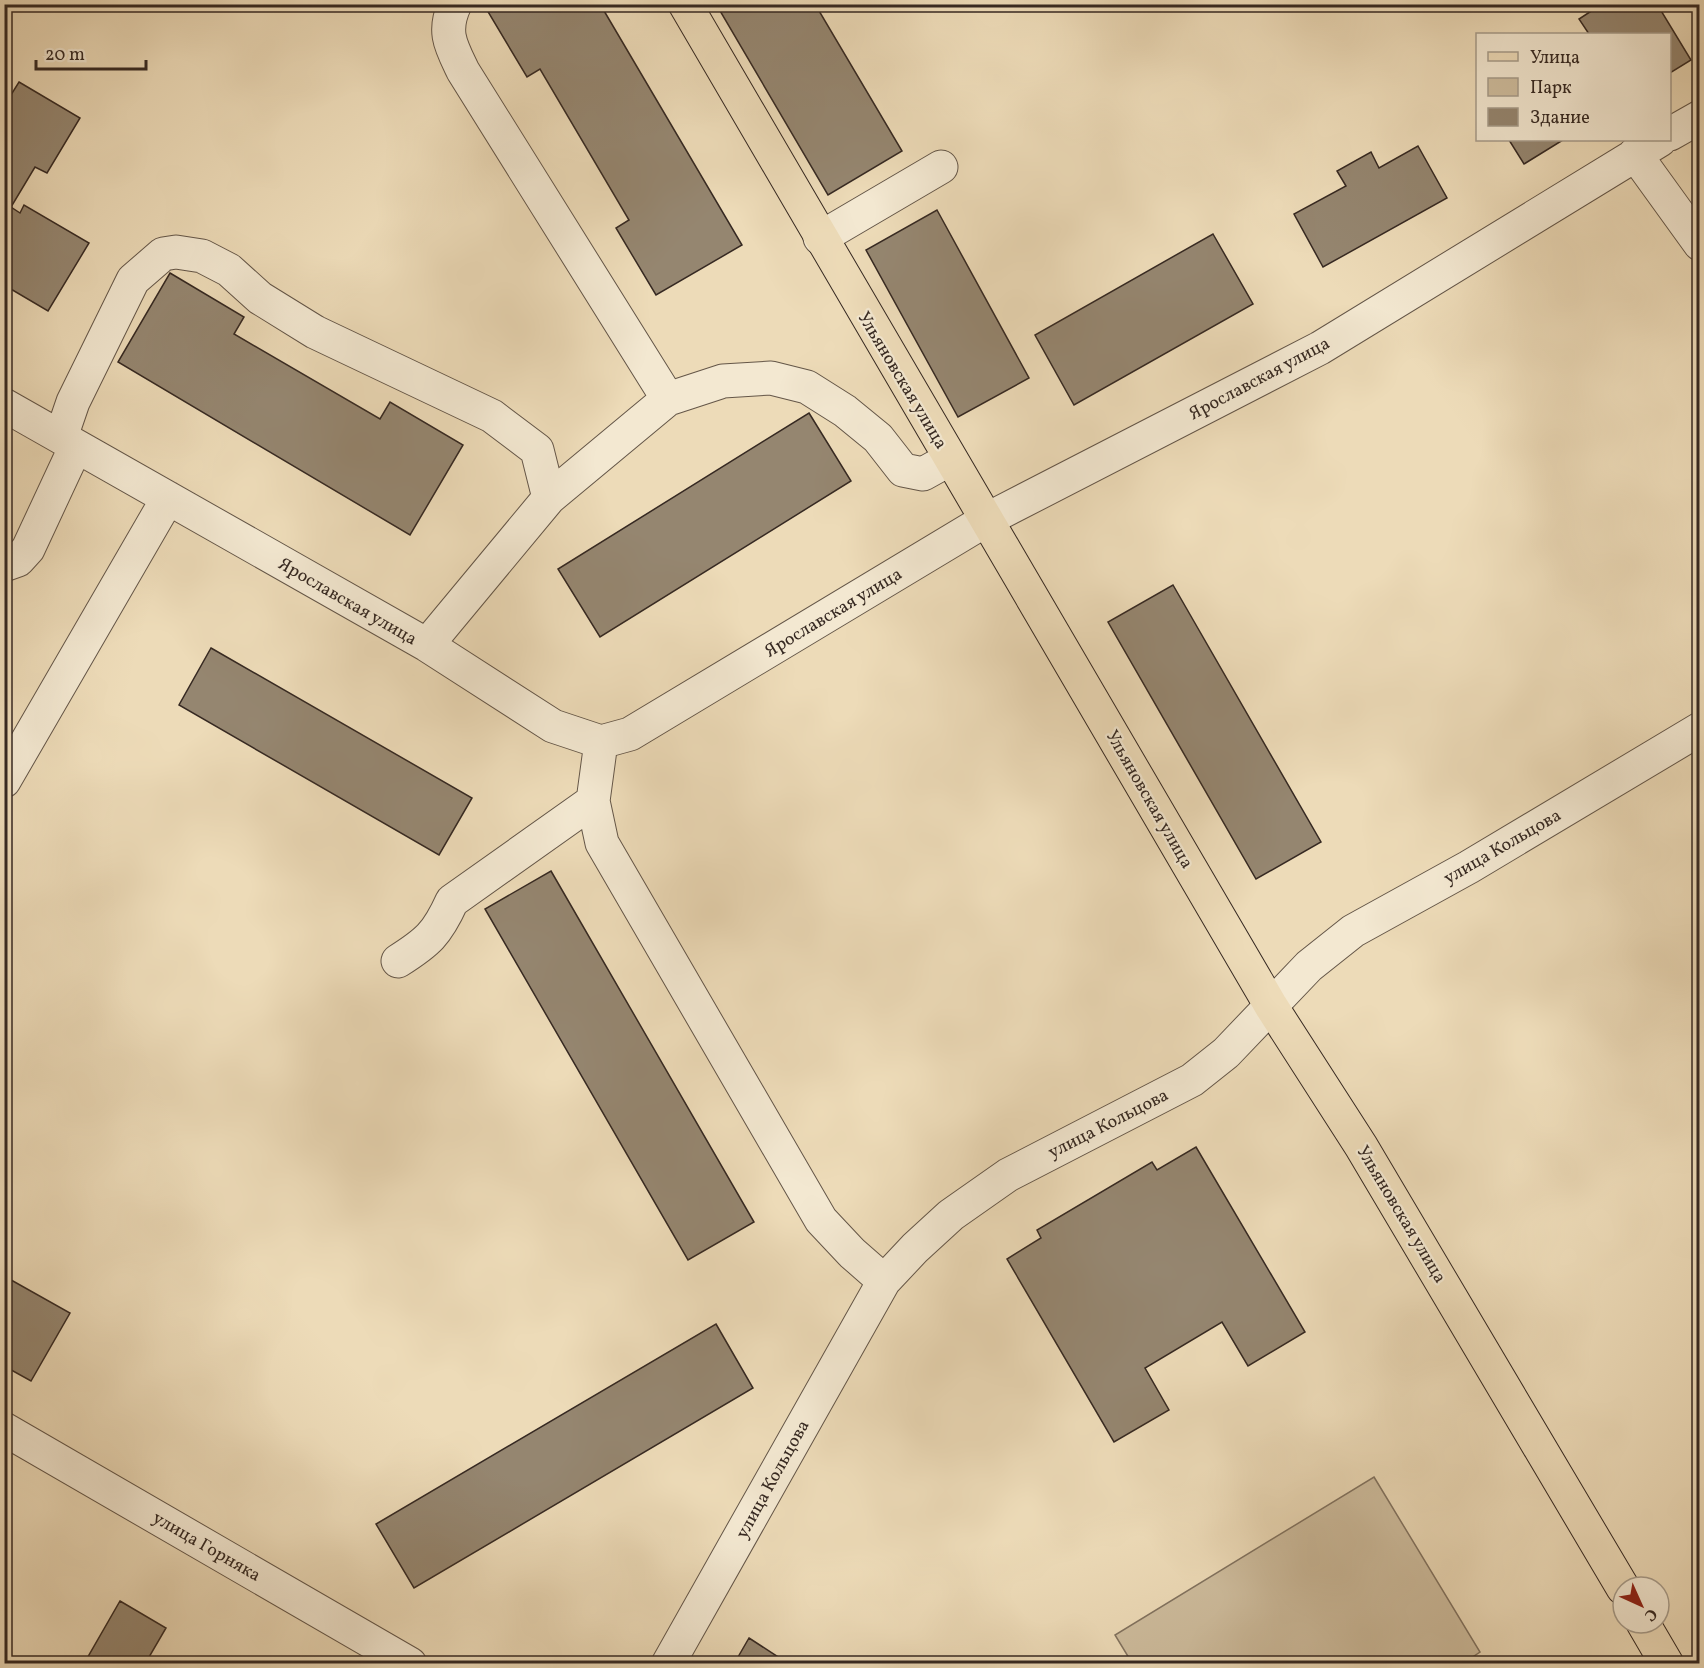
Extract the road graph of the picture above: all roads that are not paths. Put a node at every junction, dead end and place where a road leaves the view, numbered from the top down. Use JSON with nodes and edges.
{"nodes":[{"id":1,"x":455,"y":4,"type":"edge"},
{"id":2,"x":685,"y":4,"type":"edge"},
{"id":3,"x":1700,"y":117,"type":"edge"},
{"id":4,"x":1671,"y":133,"type":"edge"},
{"id":5,"x":1648,"y":147,"type":"edge"},
{"id":6,"x":941,"y":167,"type":"dead end"},
{"id":7,"x":820,"y":238,"type":"junction"},
{"id":8,"x":1700,"y":244,"type":"edge"},
{"id":9,"x":668,"y":399,"type":"junction"},
{"id":10,"x":4,"y":405,"type":"edge"},
{"id":11,"x":68,"y":442,"type":"junction"},
{"id":12,"x":950,"y":459,"type":"junction"},
{"id":13,"x":168,"y":498,"type":"junction"},
{"id":14,"x":549,"y":498,"type":"junction"},
{"id":15,"x":986,"y":520,"type":"junction"},
{"id":16,"x":4,"y":565,"type":"edge"},
{"id":17,"x":427,"y":645,"type":"junction"},
{"id":18,"x":1700,"y":729,"type":"edge"},
{"id":19,"x":600,"y":742,"type":"junction"},
{"id":20,"x":4,"y":781,"type":"edge"},
{"id":21,"x":593,"y":801,"type":"junction"},
{"id":22,"x":398,"y":961,"type":"dead end"},
{"id":23,"x":1271,"y":1006,"type":"junction"},
{"id":24,"x":884,"y":1281,"type":"junction"},
{"id":25,"x":4,"y":1429,"type":"edge"},
{"id":26,"x":1616,"y":1575,"type":"edge"},
{"id":27,"x":1650,"y":1635,"type":"edge"},
{"id":28,"x":410,"y":1664,"type":"edge"},
{"id":29,"x":668,"y":1664,"type":"edge"},
{"id":30,"x":1666,"y":1664,"type":"edge"}],
"edges":[{"from":1,"to":9,"type":"street"},
{"from":2,"to":7,"type":"main road","name":"Ульяновская улица"},
{"from":3,"to":4,"type":"street"},
{"from":5,"to":8,"type":"street"},
{"from":5,"to":15,"type":"street","name":"Ярославская улица"},
{"from":6,"to":7,"type":"street"},
{"from":7,"to":12,"type":"main road","name":"Ульяновская улица"},
{"from":9,"to":12,"type":"street"},
{"from":9,"to":14,"type":"street"},
{"from":10,"to":11,"type":"street","name":"Ярославская улица"},
{"from":11,"to":13,"type":"street","name":"Ярославская улица"},
{"from":11,"to":14,"type":"street"},
{"from":11,"to":16,"type":"street"},
{"from":12,"to":15,"type":"main road","name":"Ульяновская улица"},
{"from":13,"to":17,"type":"street","name":"Ярославская улица"},
{"from":13,"to":20,"type":"street"},
{"from":14,"to":17,"type":"street"},
{"from":15,"to":19,"type":"street","name":"Ярославская улица"},
{"from":15,"to":23,"type":"main road","name":"Ульяновская улица"},
{"from":17,"to":19,"type":"street","name":"Ярославская улица"},
{"from":18,"to":23,"type":"street","name":"улица Кольцова"},
{"from":19,"to":21,"type":"street"},
{"from":21,"to":22,"type":"street"},
{"from":21,"to":24,"type":"street"},
{"from":23,"to":24,"type":"street","name":"улица Кольцова"},
{"from":23,"to":26,"type":"main road","name":"Ульяновская улица"},
{"from":24,"to":29,"type":"street","name":"улица Кольцова"},
{"from":25,"to":28,"type":"street","name":"улица Горняка"},
{"from":27,"to":30,"type":"main road"}]}
